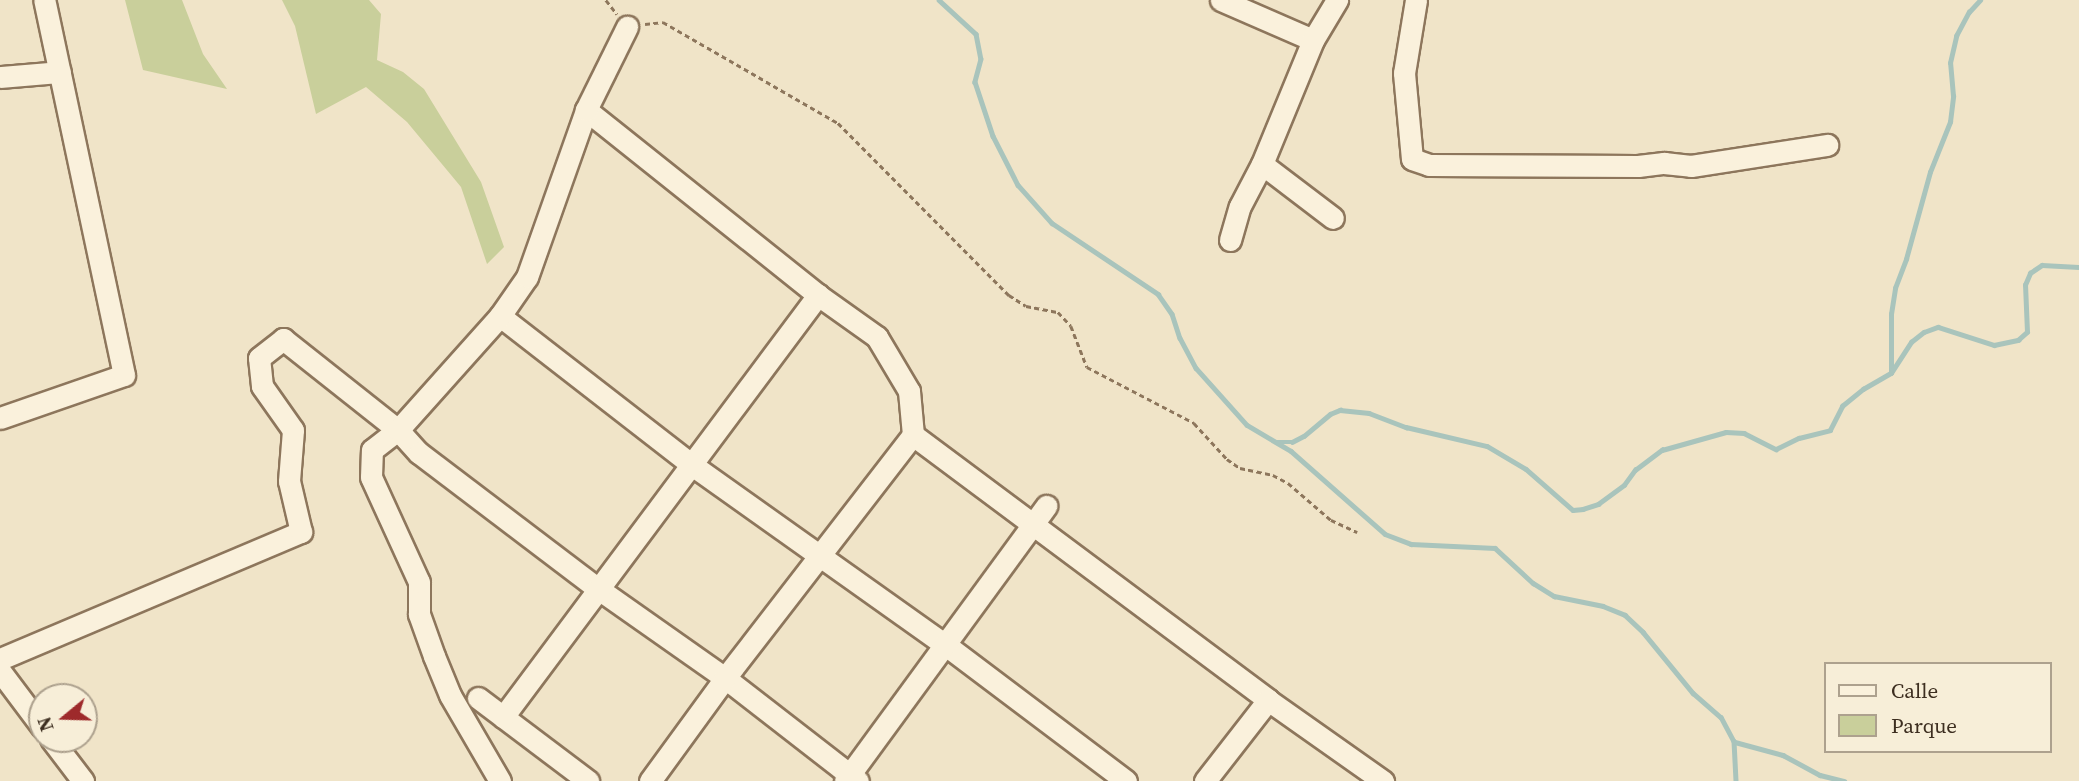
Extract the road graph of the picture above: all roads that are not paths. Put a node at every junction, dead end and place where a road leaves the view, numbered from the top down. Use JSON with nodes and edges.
{"nodes":[{"id":1,"x":44,"y":0,"type":"edge"},
{"id":2,"x":1221,"y":0,"type":"edge"},
{"id":3,"x":1337,"y":0,"type":"edge"},
{"id":4,"x":1416,"y":0,"type":"edge"},
{"id":5,"x":628,"y":26,"type":"road end"},
{"id":6,"x":1313,"y":40,"type":"junction"},
{"id":7,"x":60,"y":72,"type":"junction"},
{"id":8,"x":0,"y":78,"type":"edge"},
{"id":9,"x":586,"y":110,"type":"junction"},
{"id":10,"x":1827,"y":145,"type":"dead end"},
{"id":11,"x":1262,"y":164,"type":"junction"},
{"id":12,"x":1333,"y":218,"type":"dead end"},
{"id":13,"x":1230,"y":240,"type":"dead end"},
{"id":14,"x":818,"y":295,"type":"junction"},
{"id":15,"x":500,"y":316,"type":"junction"},
{"id":16,"x":0,"y":418,"type":"edge"},
{"id":17,"x":398,"y":430,"type":"junction"},
{"id":18,"x":914,"y":435,"type":"junction"},
{"id":19,"x":692,"y":466,"type":"junction"},
{"id":20,"x":1046,"y":506,"type":"dead end"},
{"id":21,"x":1032,"y":525,"type":"junction"},
{"id":22,"x":819,"y":556,"type":"junction"},
{"id":23,"x":597,"y":588,"type":"junction"},
{"id":24,"x":947,"y":646,"type":"junction"},
{"id":25,"x":0,"y":659,"type":"edge"},
{"id":26,"x":0,"y":671,"type":"edge"},
{"id":27,"x":725,"y":678,"type":"junction"},
{"id":28,"x":478,"y":698,"type":"dead end"},
{"id":29,"x":1268,"y":700,"type":"junction"},
{"id":30,"x":28,"y":708,"type":"edge"},
{"id":31,"x":503,"y":717,"type":"junction"},
{"id":32,"x":62,"y":753,"type":"edge"},
{"id":33,"x":851,"y":779,"type":"edge"},
{"id":34,"x":83,"y":781,"type":"edge"},
{"id":35,"x":500,"y":781,"type":"edge"},
{"id":36,"x":589,"y":781,"type":"edge"},
{"id":37,"x":650,"y":781,"type":"edge"},
{"id":38,"x":1126,"y":781,"type":"edge"},
{"id":39,"x":1205,"y":781,"type":"edge"},
{"id":40,"x":1383,"y":781,"type":"edge"}],
"edges":[{"from":1,"to":7,"type":"street"},
{"from":2,"to":6,"type":"street"},
{"from":3,"to":6,"type":"street"},
{"from":4,"to":10,"type":"street"},
{"from":5,"to":9,"type":"street"},
{"from":6,"to":11,"type":"street"},
{"from":7,"to":8,"type":"street"},
{"from":7,"to":16,"type":"street"},
{"from":9,"to":14,"type":"street"},
{"from":9,"to":15,"type":"street"},
{"from":11,"to":12,"type":"street"},
{"from":11,"to":13,"type":"street"},
{"from":14,"to":18,"type":"street"},
{"from":14,"to":19,"type":"street"},
{"from":15,"to":17,"type":"street"},
{"from":15,"to":19,"type":"street"},
{"from":17,"to":23,"type":"street"},
{"from":17,"to":25,"type":"street"},
{"from":17,"to":35,"type":"street"},
{"from":18,"to":21,"type":"street"},
{"from":18,"to":22,"type":"street"},
{"from":19,"to":22,"type":"street"},
{"from":19,"to":23,"type":"street"},
{"from":20,"to":21,"type":"street"},
{"from":21,"to":24,"type":"street"},
{"from":21,"to":29,"type":"street"},
{"from":22,"to":24,"type":"street"},
{"from":22,"to":27,"type":"street"},
{"from":23,"to":27,"type":"street"},
{"from":23,"to":31,"type":"street"},
{"from":24,"to":33,"type":"street"},
{"from":24,"to":38,"type":"street"},
{"from":26,"to":30,"type":"street"},
{"from":27,"to":33,"type":"street"},
{"from":27,"to":37,"type":"street"},
{"from":28,"to":31,"type":"street"},
{"from":29,"to":39,"type":"street"},
{"from":29,"to":40,"type":"street"},
{"from":31,"to":36,"type":"street"},
{"from":32,"to":34,"type":"street"}]}
